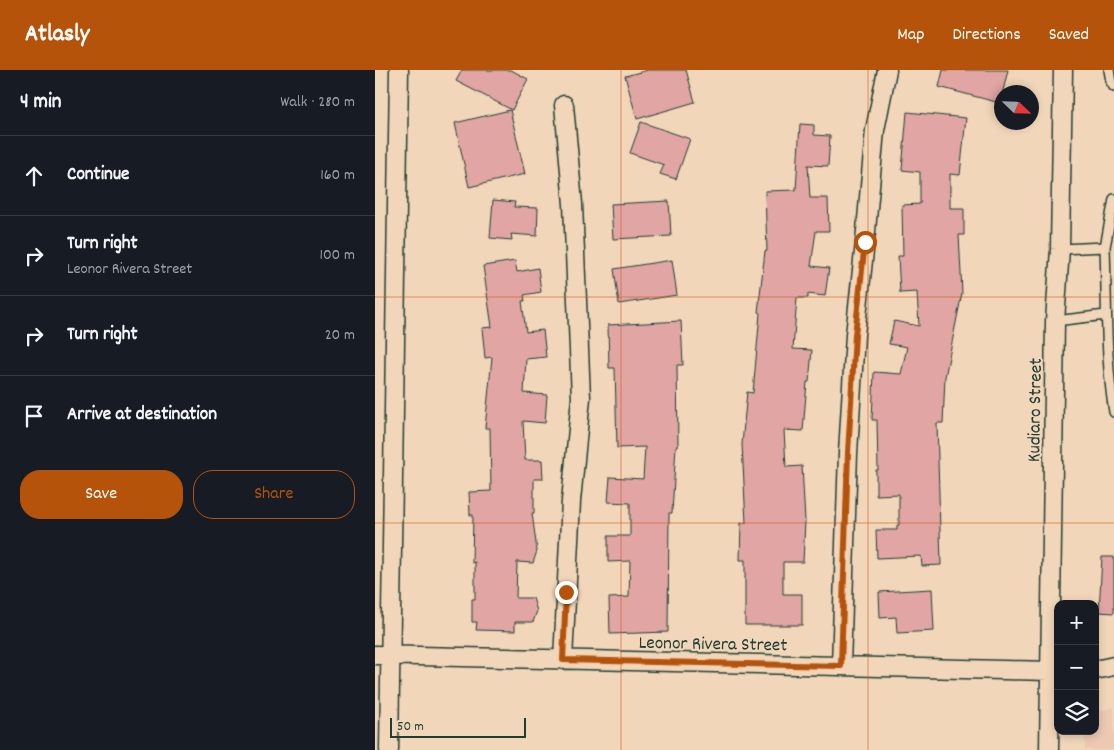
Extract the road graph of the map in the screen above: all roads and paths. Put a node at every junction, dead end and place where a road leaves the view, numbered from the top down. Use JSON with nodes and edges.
{"nodes":[{"id":1,"x":399,"y":70,"type":"edge"},
{"id":2,"x":887,"y":70,"type":"edge"},
{"id":3,"x":1063,"y":70,"type":"edge"},
{"id":4,"x":1109,"y":70,"type":"edge"},
{"id":5,"x":1114,"y":87,"type":"edge"},
{"id":6,"x":564,"y":105,"type":"dead end"},
{"id":7,"x":1114,"y":199,"type":"edge"},
{"id":8,"x":1105,"y":247,"type":"junction"},
{"id":9,"x":1059,"y":249,"type":"junction"},
{"id":10,"x":1105,"y":315,"type":"junction"},
{"id":11,"x":1055,"y":322,"type":"junction"},
{"id":12,"x":1112,"y":391,"type":"edge"},
{"id":13,"x":1114,"y":412,"type":"edge"},
{"id":14,"x":382,"y":655,"type":"edge"},
{"id":15,"x":563,"y":660,"type":"junction"},
{"id":16,"x":841,"y":666,"type":"junction"},
{"id":17,"x":1114,"y":666,"type":"edge"},
{"id":18,"x":1099,"y":669,"type":"edge"},
{"id":19,"x":1050,"y":671,"type":"junction"},
{"id":20,"x":389,"y":750,"type":"edge"},
{"id":21,"x":1049,"y":750,"type":"edge"}],
"edges":[{"from":1,"to":14,"type":"street"},
{"from":2,"to":16,"type":"street"},
{"from":3,"to":9,"type":"street","name":"Kudiaro Street"},
{"from":4,"to":5,"type":"lane"},
{"from":6,"to":15,"type":"street"},
{"from":7,"to":8,"type":"lane"},
{"from":8,"to":9,"type":"lane"},
{"from":8,"to":10,"type":"lane"},
{"from":9,"to":11,"type":"street","name":"Kudiaro Street"},
{"from":10,"to":11,"type":"lane"},
{"from":10,"to":12,"type":"lane"},
{"from":11,"to":19,"type":"street","name":"Kudiaro Street"},
{"from":12,"to":13,"type":"lane"},
{"from":14,"to":15,"type":"street","name":"Leonor Rivera Street"},
{"from":14,"to":20,"type":"street"},
{"from":15,"to":16,"type":"street","name":"Leonor Rivera Street"},
{"from":16,"to":19,"type":"street","name":"Leonor Rivera Street"},
{"from":17,"to":18,"type":"street"},
{"from":19,"to":21,"type":"street","name":"Kudiaro Street"}]}
